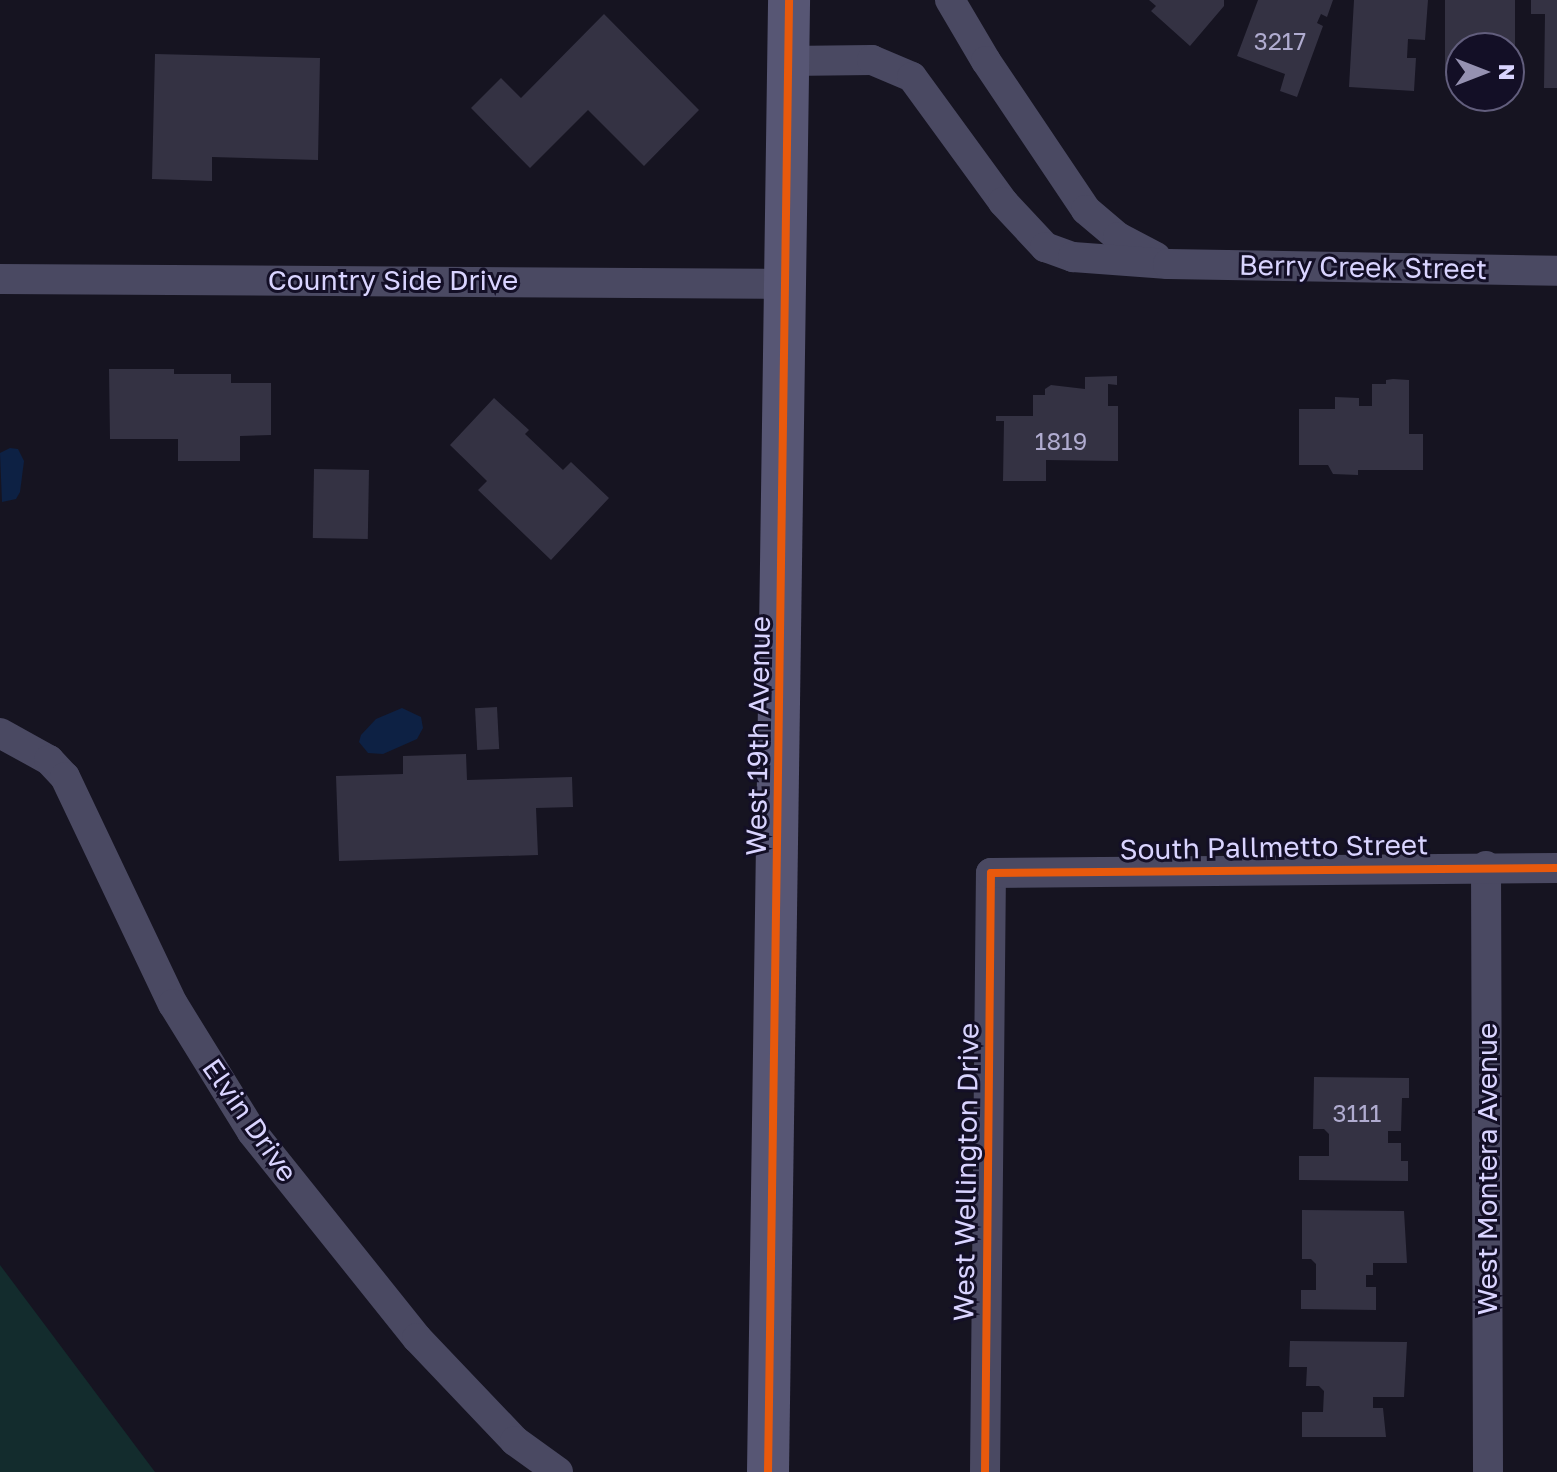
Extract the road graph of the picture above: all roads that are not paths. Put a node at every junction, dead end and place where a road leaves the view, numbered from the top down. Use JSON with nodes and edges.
{"nodes":[{"id":1,"x":789,"y":0,"type":"edge"},
{"id":2,"x":950,"y":0,"type":"edge"},
{"id":3,"x":788,"y":61,"type":"junction"},
{"id":4,"x":1168,"y":264,"type":"junction"},
{"id":5,"x":1557,"y":271,"type":"edge"},
{"id":6,"x":0,"y":279,"type":"edge"},
{"id":7,"x":786,"y":284,"type":"junction"},
{"id":8,"x":0,"y":733,"type":"edge"},
{"id":9,"x":1486,"y":866,"type":"junction"},
{"id":10,"x":1557,"y":868,"type":"edge"},
{"id":11,"x":991,"y":873,"type":"joint"},
{"id":12,"x":558,"y":1472,"type":"edge"},
{"id":13,"x":768,"y":1472,"type":"edge"},
{"id":14,"x":985,"y":1472,"type":"edge"},
{"id":15,"x":1488,"y":1472,"type":"edge"}],
"edges":[{"from":1,"to":3,"type":"street","name":"West 19th Avenue"},
{"from":2,"to":4,"type":"street","name":"Berry Creek Street"},
{"from":3,"to":4,"type":"street","name":"Berry Creek Street"},
{"from":3,"to":7,"type":"street","name":"West 19th Avenue"},
{"from":4,"to":5,"type":"street","name":"Berry Creek Street"},
{"from":6,"to":7,"type":"street","name":"Country Side Drive"},
{"from":7,"to":13,"type":"street","name":"West 19th Avenue"},
{"from":8,"to":12,"type":"street","name":"Elvin Drive"},
{"from":9,"to":10,"type":"street","name":"South Pallmetto Street"},
{"from":9,"to":11,"type":"street","name":"South Pallmetto Street"},
{"from":9,"to":15,"type":"street","name":"West Montera Avenue"},
{"from":11,"to":14,"type":"street","name":"West Wellington Drive"}]}
